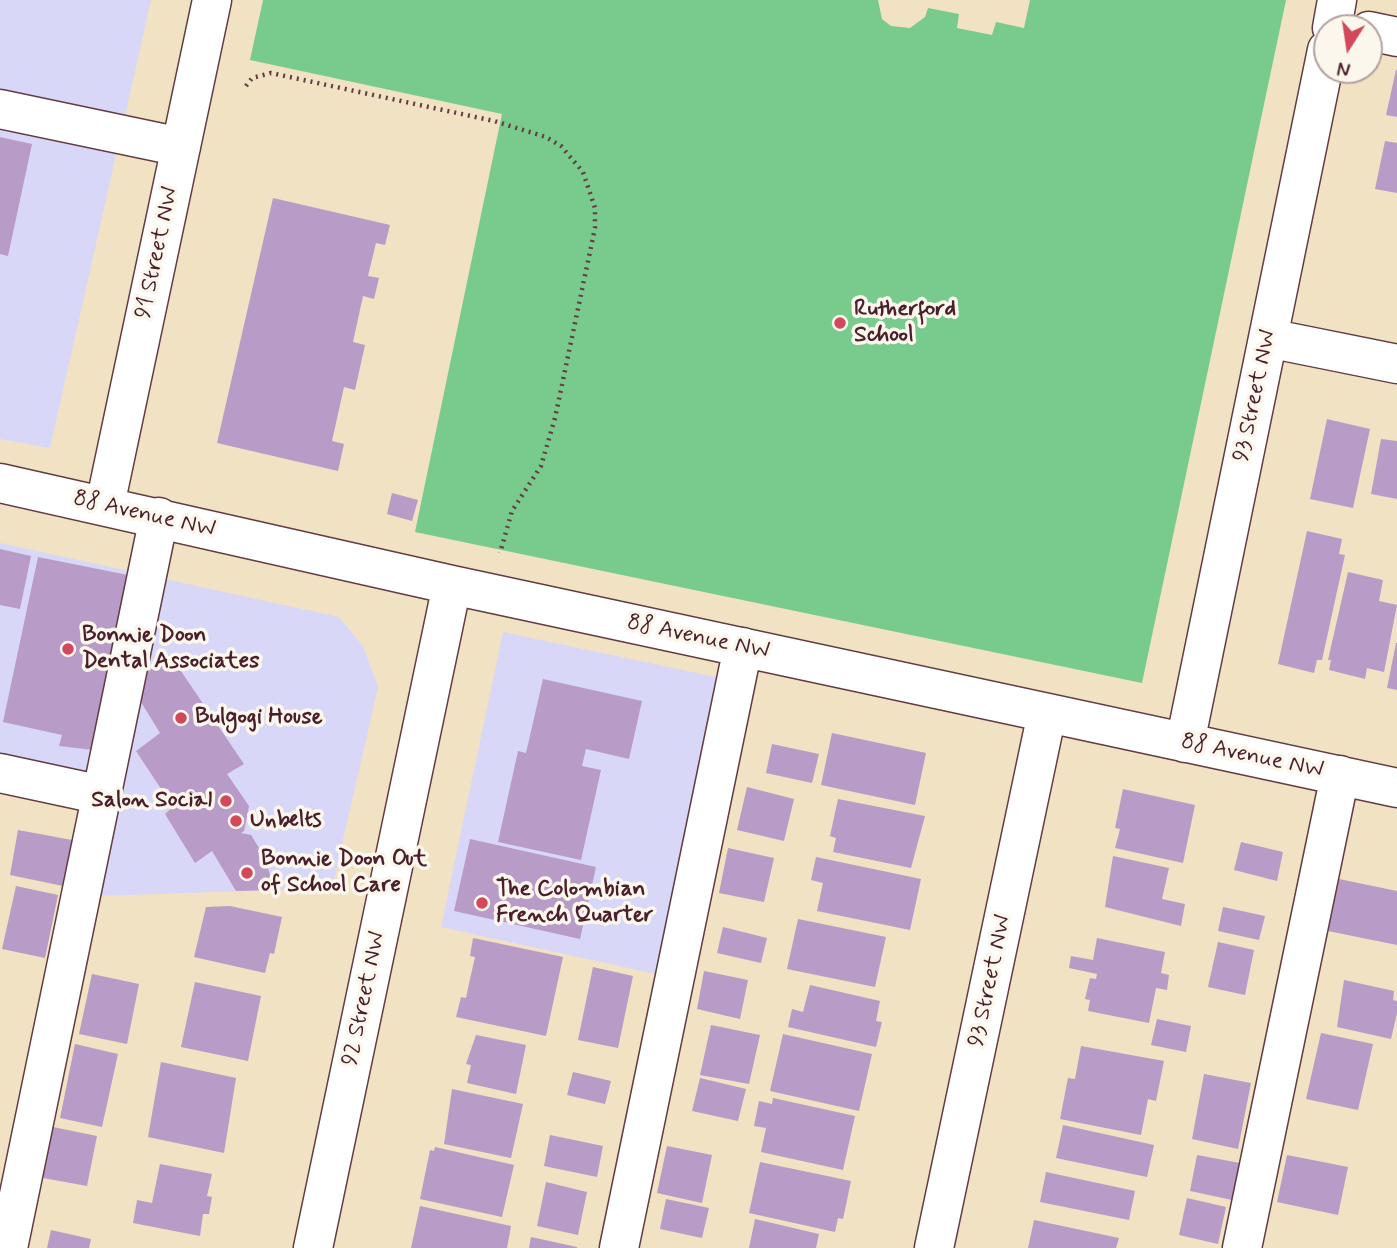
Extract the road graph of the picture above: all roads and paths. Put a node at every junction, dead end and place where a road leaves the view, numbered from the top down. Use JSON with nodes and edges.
{"nodes":[{"id":1,"x":212,"y":0,"type":"edge"},
{"id":2,"x":1328,"y":84,"type":"edge"},
{"id":3,"x":246,"y":86,"type":"dead end"},
{"id":4,"x":0,"y":109,"type":"edge"},
{"id":5,"x":181,"y":147,"type":"junction"},
{"id":6,"x":1268,"y":338,"type":"junction"},
{"id":7,"x":1397,"y":364,"type":"edge"},
{"id":8,"x":0,"y":483,"type":"edge"},
{"id":9,"x":105,"y":505,"type":"junction"},
{"id":10,"x":159,"y":517,"type":"junction"},
{"id":11,"x":499,"y":558,"type":"dead end"},
{"id":12,"x":452,"y":585,"type":"junction"},
{"id":13,"x":743,"y":647,"type":"junction"},
{"id":14,"x":1047,"y":713,"type":"junction"},
{"id":15,"x":1185,"y":743,"type":"junction"},
{"id":16,"x":0,"y":773,"type":"edge"},
{"id":17,"x":1340,"y":775,"type":"junction"},
{"id":18,"x":1397,"y":788,"type":"edge"},
{"id":19,"x":102,"y":795,"type":"junction"},
{"id":20,"x":8,"y":1248,"type":"edge"},
{"id":21,"x":313,"y":1248,"type":"edge"},
{"id":22,"x":619,"y":1248,"type":"edge"},
{"id":23,"x":934,"y":1248,"type":"edge"},
{"id":24,"x":1242,"y":1248,"type":"edge"}],
"edges":[{"from":1,"to":5,"type":"street","name":"91 Street NW"},
{"from":2,"to":6,"type":"street","name":"93 Street NW"},
{"from":3,"to":11,"type":"path"},
{"from":4,"to":5,"type":"street"},
{"from":5,"to":9,"type":"street","name":"91 Street NW"},
{"from":6,"to":7,"type":"street"},
{"from":6,"to":15,"type":"street","name":"93 Street NW"},
{"from":8,"to":9,"type":"street","name":"88 Avenue NW"},
{"from":9,"to":10,"type":"street","name":"88 Avenue NW"},
{"from":10,"to":12,"type":"street","name":"88 Avenue NW"},
{"from":10,"to":19,"type":"street"},
{"from":12,"to":13,"type":"street","name":"88 Avenue NW"},
{"from":12,"to":21,"type":"street","name":"92 Street NW"},
{"from":13,"to":14,"type":"street","name":"88 Avenue NW"},
{"from":13,"to":22,"type":"street"},
{"from":14,"to":15,"type":"street","name":"88 Avenue NW"},
{"from":14,"to":23,"type":"street","name":"93 Street NW"},
{"from":15,"to":17,"type":"street","name":"88 Avenue NW"},
{"from":16,"to":19,"type":"street"},
{"from":17,"to":18,"type":"street","name":"88 Avenue NW"},
{"from":17,"to":24,"type":"street"},
{"from":19,"to":20,"type":"street"}]}
